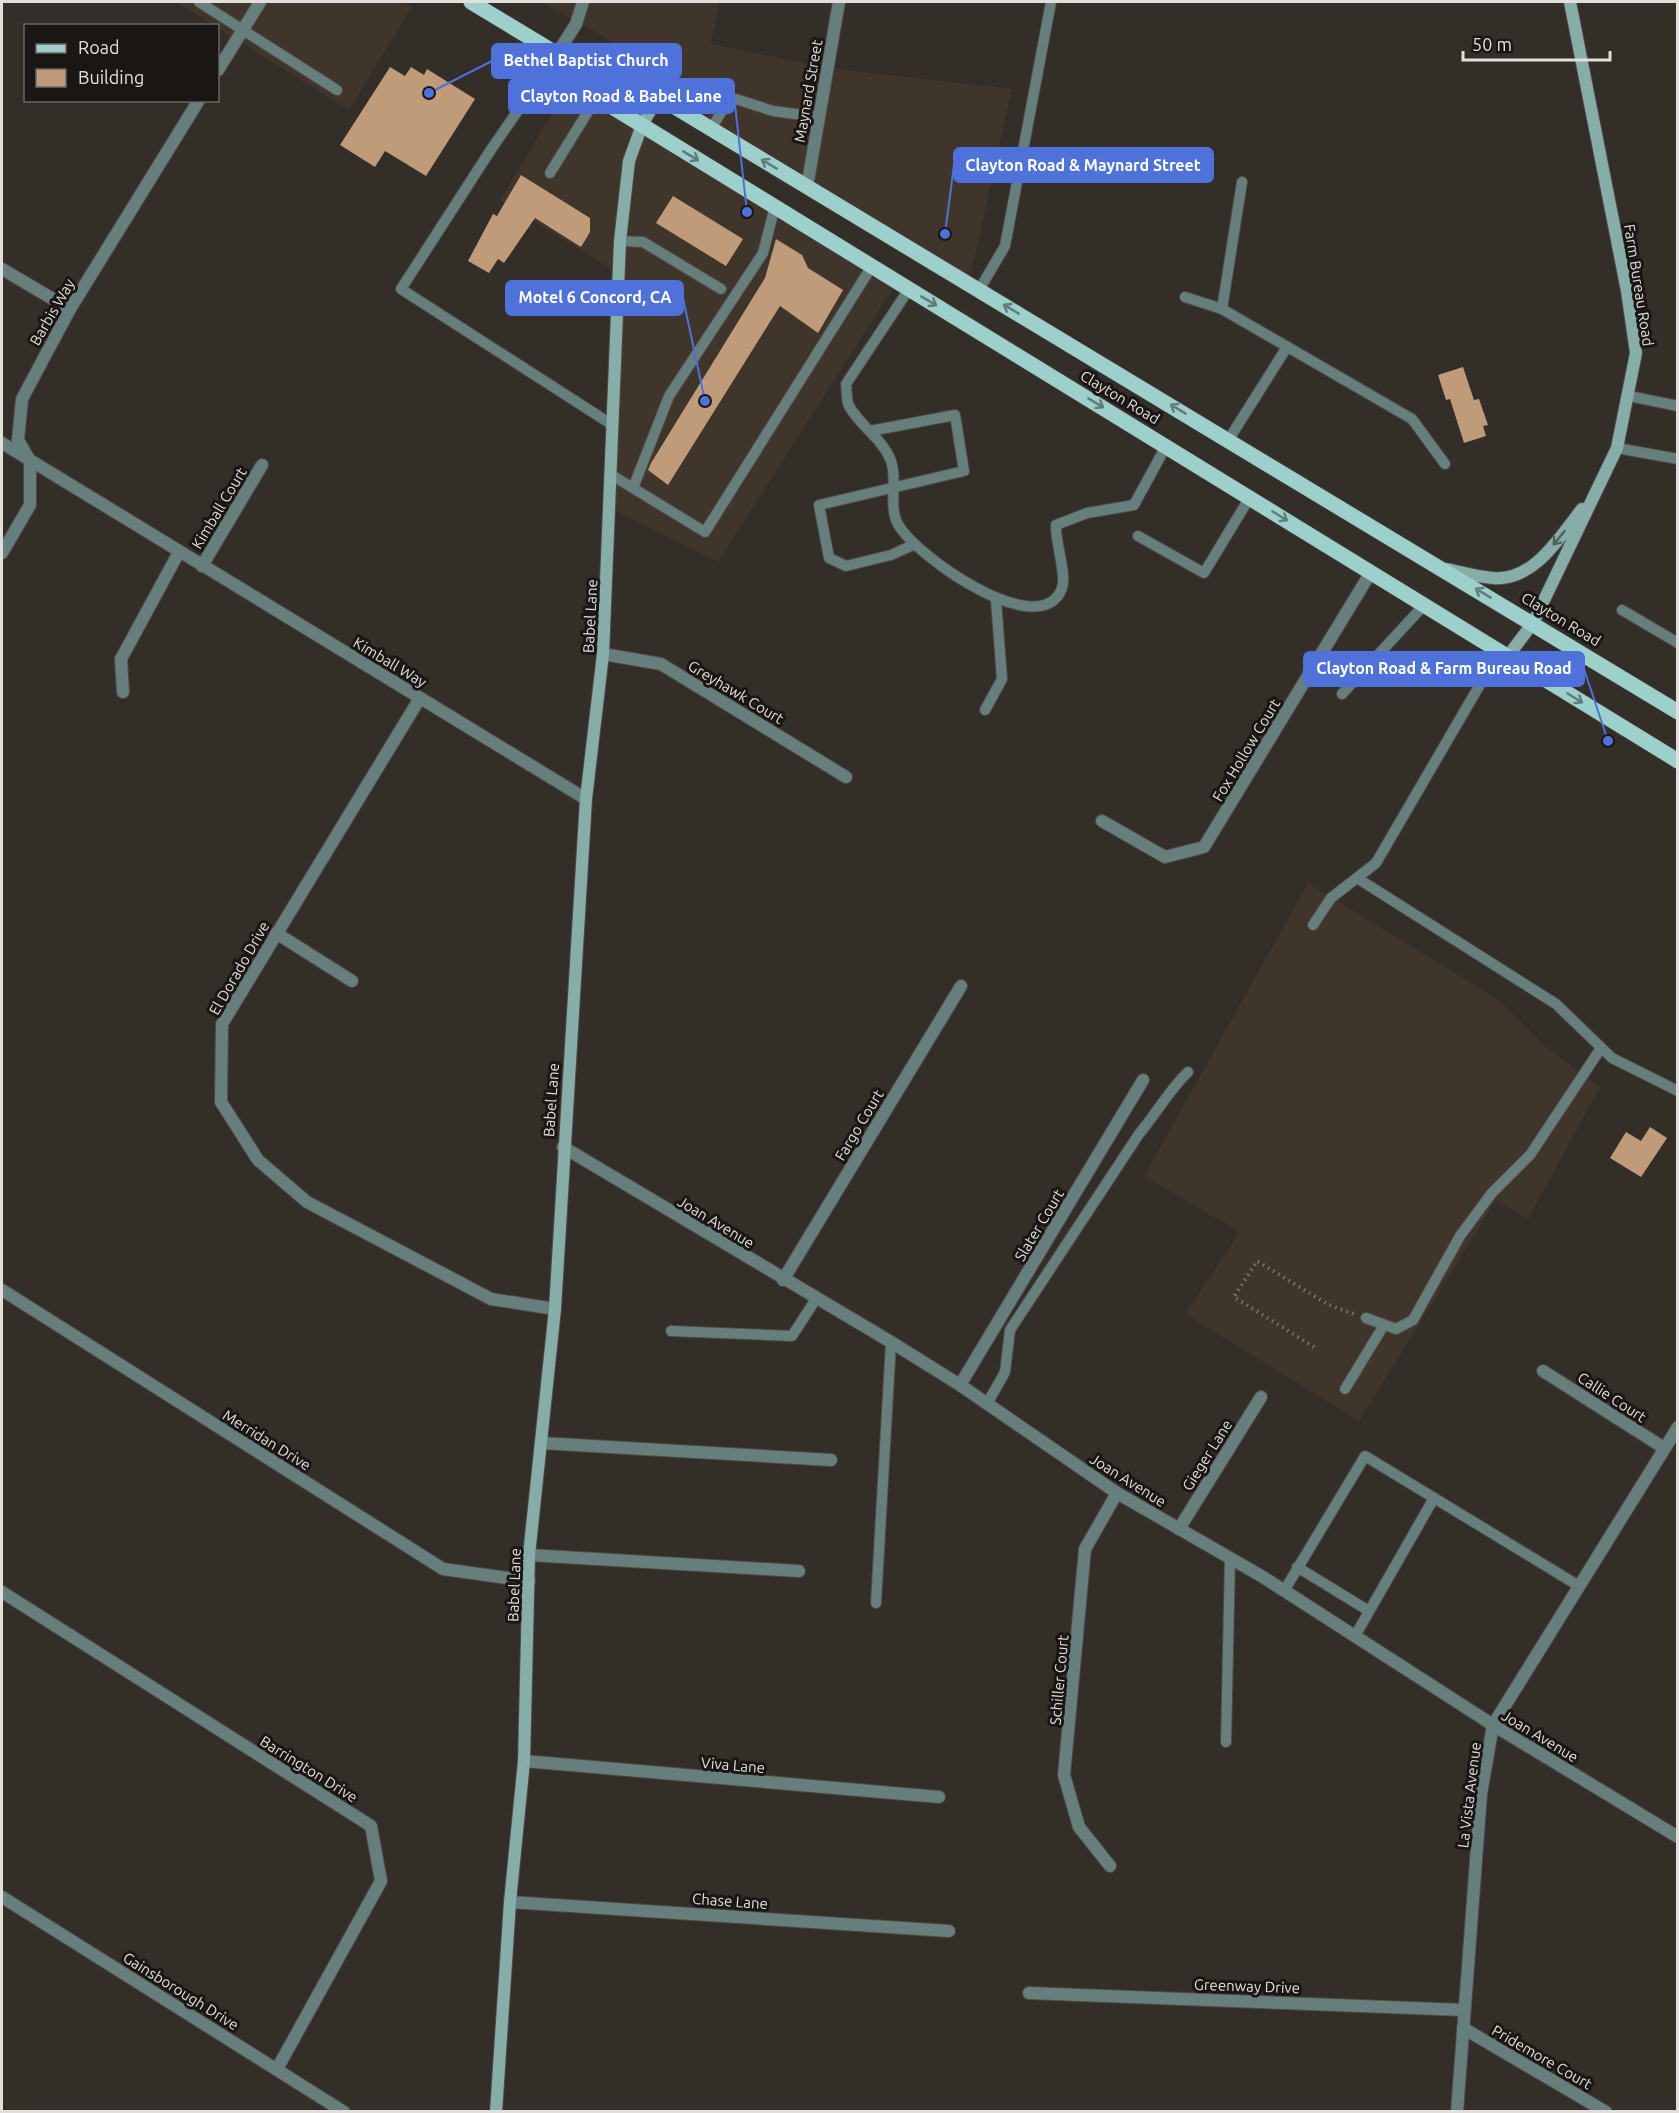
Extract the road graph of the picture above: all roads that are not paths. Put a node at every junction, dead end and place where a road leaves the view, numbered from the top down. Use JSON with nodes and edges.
{"nodes":[{"id":1,"x":199,"y":2,"type":"edge"},
{"id":2,"x":260,"y":2,"type":"edge"},
{"id":3,"x":471,"y":2,"type":"edge"},
{"id":4,"x":583,"y":2,"type":"edge"},
{"id":5,"x":839,"y":2,"type":"edge"},
{"id":6,"x":1051,"y":2,"type":"edge"},
{"id":7,"x":1570,"y":2,"type":"edge"},
{"id":8,"x":243,"y":29,"type":"junction"},
{"id":9,"x":557,"y":54,"type":"junction"},
{"id":10,"x":219,"y":68,"type":"edge"},
{"id":11,"x":337,"y":90,"type":"dead end"},
{"id":12,"x":658,"y":97,"type":"junction"},
{"id":13,"x":597,"y":98,"type":"junction"},
{"id":14,"x":198,"y":102,"type":"edge"},
{"id":15,"x":818,"y":117,"type":"junction"},
{"id":16,"x":642,"y":125,"type":"junction"},
{"id":17,"x":711,"y":129,"type":"junction"},
{"id":18,"x":550,"y":173,"type":"dead end"},
{"id":19,"x":1242,"y":182,"type":"dead end"},
{"id":20,"x":807,"y":186,"type":"junction"},
{"id":21,"x":775,"y":206,"type":"junction"},
{"id":22,"x":620,"y":241,"type":"junction"},
{"id":23,"x":872,"y":266,"type":"junction"},
{"id":24,"x":2,"y":269,"type":"edge"},
{"id":25,"x":721,"y":289,"type":"dead end"},
{"id":26,"x":909,"y":289,"type":"junction"},
{"id":27,"x":979,"y":290,"type":"junction"},
{"id":28,"x":1185,"y":297,"type":"dead end"},
{"id":29,"x":69,"y":309,"type":"junction"},
{"id":30,"x":1222,"y":309,"type":"junction"},
{"id":31,"x":1287,"y":347,"type":"junction"},
{"id":32,"x":1629,"y":396,"type":"junction"},
{"id":33,"x":1677,"y":406,"type":"edge"},
{"id":34,"x":611,"y":424,"type":"junction"},
{"id":35,"x":870,"y":431,"type":"junction"},
{"id":36,"x":1229,"y":440,"type":"junction"},
{"id":37,"x":2,"y":444,"type":"edge"},
{"id":38,"x":1166,"y":446,"type":"junction"},
{"id":39,"x":1617,"y":448,"type":"junction"},
{"id":40,"x":1677,"y":459,"type":"edge"},
{"id":41,"x":30,"y":461,"type":"junction"},
{"id":42,"x":1445,"y":464,"type":"dead end"},
{"id":43,"x":262,"y":465,"type":"dead end"},
{"id":44,"x":610,"y":474,"type":"junction"},
{"id":45,"x":633,"y":488,"type":"junction"},
{"id":46,"x":894,"y":488,"type":"junction"},
{"id":47,"x":1596,"y":492,"type":"junction"},
{"id":48,"x":1250,"y":497,"type":"junction"},
{"id":49,"x":1138,"y":536,"type":"dead end"},
{"id":50,"x":913,"y":545,"type":"junction"},
{"id":51,"x":179,"y":552,"type":"junction"},
{"id":52,"x":2,"y":553,"type":"edge"},
{"id":53,"x":202,"y":566,"type":"junction"},
{"id":54,"x":1443,"y":568,"type":"junction"},
{"id":55,"x":1371,"y":572,"type":"junction"},
{"id":56,"x":996,"y":600,"type":"junction"},
{"id":57,"x":1425,"y":604,"type":"junction"},
{"id":58,"x":1622,"y":610,"type":"dead end"},
{"id":59,"x":1533,"y":623,"type":"junction"},
{"id":60,"x":1677,"y":643,"type":"edge"},
{"id":61,"x":603,"y":654,"type":"junction"},
{"id":62,"x":1508,"y":656,"type":"junction"},
{"id":63,"x":123,"y":692,"type":"dead end"},
{"id":64,"x":1342,"y":694,"type":"dead end"},
{"id":65,"x":420,"y":698,"type":"junction"},
{"id":66,"x":985,"y":710,"type":"dead end"},
{"id":67,"x":1677,"y":712,"type":"edge"},
{"id":68,"x":1677,"y":761,"type":"edge"},
{"id":69,"x":846,"y":777,"type":"dead end"},
{"id":70,"x":586,"y":799,"type":"junction"},
{"id":71,"x":1102,"y":821,"type":"dead end"},
{"id":72,"x":1357,"y":878,"type":"junction"},
{"id":73,"x":1313,"y":925,"type":"dead end"},
{"id":74,"x":276,"y":933,"type":"junction"},
{"id":75,"x":352,"y":981,"type":"dead end"},
{"id":76,"x":961,"y":986,"type":"dead end"},
{"id":77,"x":1601,"y":1048,"type":"junction"},
{"id":78,"x":1188,"y":1072,"type":"dead end"},
{"id":79,"x":1143,"y":1080,"type":"dead end"},
{"id":80,"x":1677,"y":1091,"type":"edge"},
{"id":81,"x":563,"y":1147,"type":"junction"},
{"id":82,"x":783,"y":1280,"type":"junction"},
{"id":83,"x":2,"y":1290,"type":"edge"},
{"id":84,"x":816,"y":1299,"type":"junction"},
{"id":85,"x":555,"y":1309,"type":"junction"},
{"id":86,"x":1366,"y":1318,"type":"road end"},
{"id":87,"x":1384,"y":1324,"type":"junction"},
{"id":88,"x":671,"y":1331,"type":"dead end"},
{"id":89,"x":891,"y":1342,"type":"junction"},
{"id":90,"x":1543,"y":1371,"type":"dead end"},
{"id":91,"x":960,"y":1385,"type":"junction"},
{"id":92,"x":1345,"y":1389,"type":"dead end"},
{"id":93,"x":1261,"y":1397,"type":"dead end"},
{"id":94,"x":987,"y":1404,"type":"junction"},
{"id":95,"x":1677,"y":1426,"type":"edge"},
{"id":96,"x":541,"y":1443,"type":"junction"},
{"id":97,"x":1664,"y":1448,"type":"junction"},
{"id":98,"x":831,"y":1460,"type":"dead end"},
{"id":99,"x":1117,"y":1493,"type":"junction"},
{"id":100,"x":1434,"y":1498,"type":"junction"},
{"id":101,"x":1179,"y":1529,"type":"junction"},
{"id":102,"x":529,"y":1555,"type":"junction"},
{"id":103,"x":1230,"y":1558,"type":"junction"},
{"id":104,"x":1297,"y":1567,"type":"junction"},
{"id":105,"x":799,"y":1571,"type":"dead end"},
{"id":106,"x":529,"y":1581,"type":"junction"},
{"id":107,"x":1579,"y":1586,"type":"junction"},
{"id":108,"x":1284,"y":1591,"type":"junction"},
{"id":109,"x":2,"y":1592,"type":"edge"},
{"id":110,"x":876,"y":1603,"type":"dead end"},
{"id":111,"x":1369,"y":1611,"type":"junction"},
{"id":112,"x":1355,"y":1635,"type":"junction"},
{"id":113,"x":1493,"y":1725,"type":"junction"},
{"id":114,"x":1226,"y":1742,"type":"dead end"},
{"id":115,"x":524,"y":1761,"type":"junction"},
{"id":116,"x":939,"y":1797,"type":"dead end"},
{"id":117,"x":1677,"y":1837,"type":"edge"},
{"id":118,"x":1110,"y":1866,"type":"dead end"},
{"id":119,"x":2,"y":1897,"type":"edge"},
{"id":120,"x":510,"y":1902,"type":"junction"},
{"id":121,"x":949,"y":1931,"type":"dead end"},
{"id":122,"x":1029,"y":1993,"type":"dead end"},
{"id":123,"x":1464,"y":2010,"type":"junction"},
{"id":124,"x":1463,"y":2028,"type":"junction"},
{"id":125,"x":278,"y":2069,"type":"junction"},
{"id":126,"x":344,"y":2112,"type":"edge"},
{"id":127,"x":496,"y":2112,"type":"edge"},
{"id":128,"x":1457,"y":2112,"type":"edge"},
{"id":129,"x":1606,"y":2112,"type":"edge"}],
"edges":[{"from":1,"to":8,"type":"lane"},
{"from":2,"to":8,"type":"street"},
{"from":3,"to":9,"type":"main road"},
{"from":4,"to":9,"type":"street"},
{"from":5,"to":15,"type":"street","name":"Maynard Street"},
{"from":6,"to":27,"type":"lane"},
{"from":7,"to":32,"type":"street","name":"Farm Bureau Road"},
{"from":8,"to":10,"type":"street"},
{"from":8,"to":11,"type":"lane"},
{"from":9,"to":12,"type":"main road","name":"Clayton Road"},
{"from":9,"to":13,"type":"main road","name":"Clayton Road"},
{"from":9,"to":34,"type":"lane"},
{"from":12,"to":16,"type":"street","name":"Babel Lane"},
{"from":12,"to":17,"type":"main road","name":"Clayton Road"},
{"from":13,"to":16,"type":"main road","name":"Clayton Road"},
{"from":13,"to":18,"type":"lane"},
{"from":14,"to":29,"type":"street","name":"Barbis Way"},
{"from":15,"to":17,"type":"lane"},
{"from":15,"to":20,"type":"street","name":"Maynard Street"},
{"from":16,"to":21,"type":"main road","name":"Clayton Road","one_way":true},
{"from":16,"to":22,"type":"street","name":"Babel Lane"},
{"from":20,"to":17,"type":"main road","name":"Clayton Road","one_way":true},
{"from":19,"to":30,"type":"lane"},
{"from":20,"to":27,"type":"main road","name":"Clayton Road"},
{"from":21,"to":23,"type":"main road","name":"Clayton Road"},
{"from":21,"to":45,"type":"lane"},
{"from":22,"to":25,"type":"lane"},
{"from":22,"to":34,"type":"street","name":"Babel Lane"},
{"from":23,"to":26,"type":"main road","name":"Clayton Road"},
{"from":23,"to":45,"type":"lane"},
{"from":24,"to":29,"type":"street"},
{"from":26,"to":35,"type":"lane"},
{"from":26,"to":38,"type":"main road","name":"Clayton Road","one_way":true},
{"from":36,"to":27,"type":"main road","name":"Clayton Road","one_way":true},
{"from":28,"to":30,"type":"lane"},
{"from":29,"to":41,"type":"street","name":"Barbis Way"},
{"from":30,"to":31,"type":"lane"},
{"from":31,"to":36,"type":"lane"},
{"from":31,"to":42,"type":"lane"},
{"from":32,"to":33,"type":"lane"},
{"from":32,"to":39,"type":"street","name":"Farm Bureau Road"},
{"from":34,"to":44,"type":"street","name":"Babel Lane"},
{"from":35,"to":46,"type":"lane"},
{"from":35,"to":46,"type":"lane"},
{"from":36,"to":54,"type":"main road","name":"Clayton Road"},
{"from":37,"to":41,"type":"street","name":"Kimball Way"},
{"from":38,"to":48,"type":"main road","name":"Clayton Road"},
{"from":38,"to":56,"type":"lane"},
{"from":39,"to":40,"type":"lane"},
{"from":39,"to":47,"type":"street","name":"Farm Bureau Road"},
{"from":41,"to":51,"type":"street","name":"Kimball Way"},
{"from":41,"to":52,"type":"street","name":"Barbis Way"},
{"from":43,"to":53,"type":"street","name":"Kimball Court"},
{"from":44,"to":45,"type":"lane"},
{"from":44,"to":61,"type":"street","name":"Babel Lane"},
{"from":46,"to":50,"type":"lane"},
{"from":46,"to":50,"type":"lane"},
{"from":47,"to":54,"type":"street","one_way":true},
{"from":47,"to":59,"type":"street","name":"Farm Bureau Road"},
{"from":48,"to":49,"type":"lane"},
{"from":48,"to":55,"type":"main road","name":"Clayton Road","one_way":true},
{"from":50,"to":56,"type":"lane"},
{"from":51,"to":53,"type":"street","name":"Kimball Way"},
{"from":51,"to":63,"type":"street"},
{"from":53,"to":65,"type":"street","name":"Kimball Way"},
{"from":59,"to":54,"type":"main road","name":"Clayton Road","one_way":true},
{"from":55,"to":57,"type":"main road","name":"Clayton Road"},
{"from":55,"to":71,"type":"street","name":"Fox Hollow Court"},
{"from":56,"to":66,"type":"lane"},
{"from":57,"to":62,"type":"main road","name":"Clayton Road"},
{"from":57,"to":64,"type":"lane"},
{"from":58,"to":60,"type":"lane"},
{"from":59,"to":62,"type":"street","name":"Farm Bureau Road"},
{"from":59,"to":67,"type":"main road","name":"Clayton Road"},
{"from":61,"to":69,"type":"street","name":"Greyhawk Court"},
{"from":61,"to":70,"type":"street","name":"Babel Lane"},
{"from":62,"to":68,"type":"main road","name":"Clayton Road","one_way":true},
{"from":62,"to":72,"type":"lane"},
{"from":65,"to":70,"type":"street","name":"Kimball Way"},
{"from":65,"to":74,"type":"street","name":"El Dorado Drive"},
{"from":70,"to":81,"type":"street","name":"Babel Lane"},
{"from":72,"to":73,"type":"lane"},
{"from":72,"to":77,"type":"lane"},
{"from":74,"to":75,"type":"street"},
{"from":74,"to":85,"type":"street","name":"El Dorado Drive"},
{"from":76,"to":82,"type":"street","name":"Fargo Court"},
{"from":77,"to":80,"type":"lane"},
{"from":77,"to":87,"type":"lane"},
{"from":78,"to":94,"type":"lane"},
{"from":79,"to":91,"type":"street","name":"Slater Court"},
{"from":81,"to":82,"type":"street","name":"Joan Avenue"},
{"from":81,"to":85,"type":"street","name":"Babel Lane"},
{"from":82,"to":84,"type":"street","name":"Joan Avenue"},
{"from":83,"to":106,"type":"street","name":"Merridan Drive"},
{"from":84,"to":88,"type":"lane"},
{"from":84,"to":89,"type":"street","name":"Joan Avenue"},
{"from":85,"to":96,"type":"street","name":"Babel Lane"},
{"from":86,"to":87,"type":"lane"},
{"from":87,"to":92,"type":"lane"},
{"from":89,"to":91,"type":"street","name":"Joan Avenue"},
{"from":89,"to":110,"type":"lane"},
{"from":90,"to":97,"type":"street","name":"Callie Court"},
{"from":91,"to":94,"type":"street","name":"Joan Avenue"},
{"from":93,"to":101,"type":"street","name":"Gieger Lane"},
{"from":94,"to":99,"type":"street","name":"Joan Avenue"},
{"from":95,"to":97,"type":"street","name":"La Vista Avenue"},
{"from":96,"to":98,"type":"street"},
{"from":96,"to":102,"type":"street","name":"Babel Lane"},
{"from":97,"to":107,"type":"street","name":"La Vista Avenue"},
{"from":99,"to":101,"type":"street","name":"Joan Avenue"},
{"from":99,"to":118,"type":"street","name":"Schiller Court"},
{"from":100,"to":104,"type":"lane"},
{"from":100,"to":107,"type":"lane"},
{"from":100,"to":111,"type":"lane"},
{"from":101,"to":103,"type":"street","name":"Joan Avenue"},
{"from":102,"to":105,"type":"street"},
{"from":102,"to":106,"type":"street","name":"Babel Lane"},
{"from":103,"to":108,"type":"street","name":"Joan Avenue"},
{"from":103,"to":114,"type":"lane"},
{"from":104,"to":108,"type":"lane"},
{"from":104,"to":111,"type":"lane"},
{"from":106,"to":115,"type":"street","name":"Babel Lane"},
{"from":107,"to":113,"type":"street","name":"La Vista Avenue"},
{"from":108,"to":112,"type":"street","name":"Joan Avenue"},
{"from":109,"to":125,"type":"street","name":"Barrington Drive"},
{"from":111,"to":112,"type":"lane"},
{"from":112,"to":113,"type":"street","name":"Joan Avenue"},
{"from":113,"to":117,"type":"street","name":"Joan Avenue"},
{"from":113,"to":123,"type":"street","name":"La Vista Avenue"},
{"from":115,"to":116,"type":"street","name":"Viva Lane"},
{"from":115,"to":120,"type":"street","name":"Babel Lane"},
{"from":119,"to":125,"type":"street","name":"Gainsborough Drive"},
{"from":120,"to":121,"type":"street","name":"Chase Lane"},
{"from":120,"to":127,"type":"street","name":"Babel Lane"},
{"from":122,"to":123,"type":"street","name":"Greenway Drive"},
{"from":123,"to":124,"type":"street","name":"La Vista Avenue"},
{"from":124,"to":128,"type":"street","name":"La Vista Avenue"},
{"from":124,"to":129,"type":"street","name":"Pridemore Court"},
{"from":125,"to":126,"type":"street","name":"Gainsborough Drive"}]}
